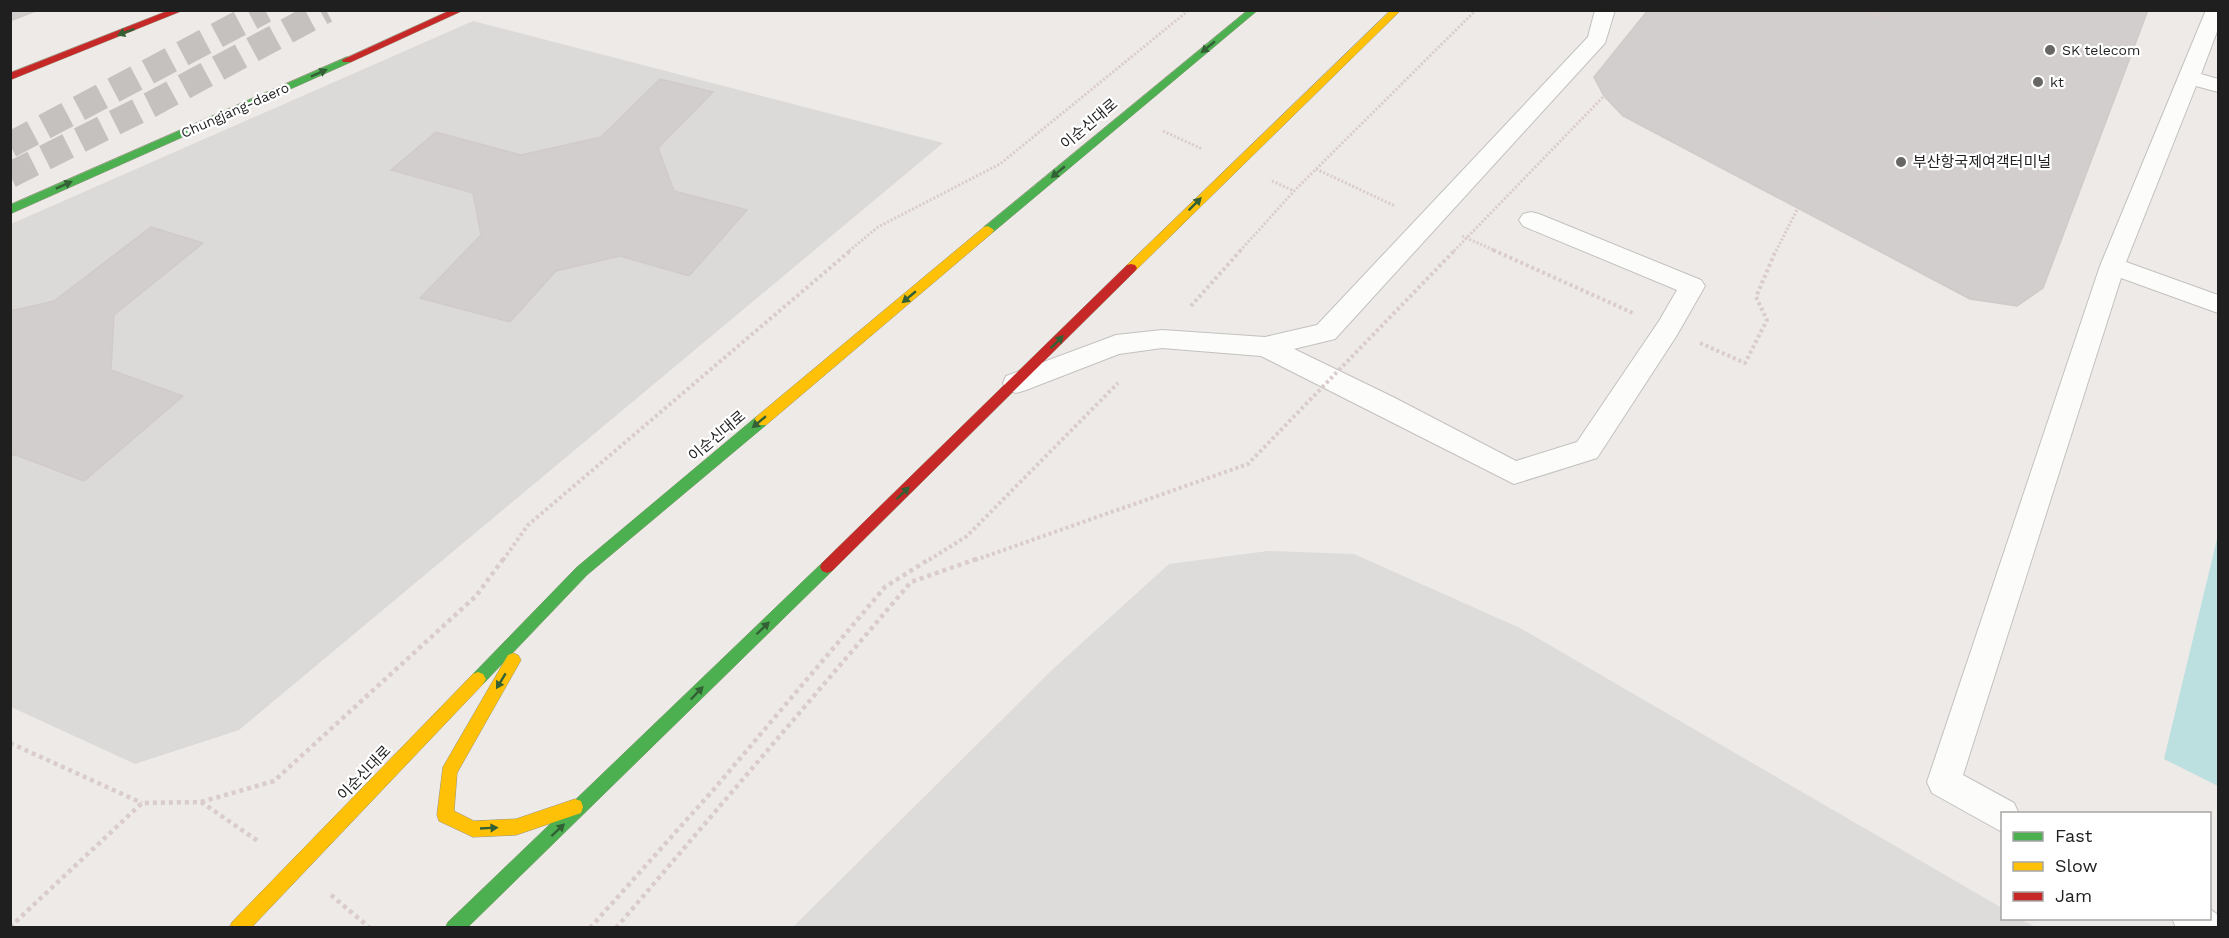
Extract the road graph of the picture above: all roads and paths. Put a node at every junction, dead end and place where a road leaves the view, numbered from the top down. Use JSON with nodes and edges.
{"nodes":[{"id":1,"x":180,"y":10,"type":"edge"},
{"id":2,"x":460,"y":10,"type":"edge"},
{"id":3,"x":1189,"y":10,"type":"edge"},
{"id":4,"x":1254,"y":10,"type":"edge"},
{"id":5,"x":1396,"y":10,"type":"edge"},
{"id":6,"x":1476,"y":10,"type":"edge"},
{"id":7,"x":1605,"y":10,"type":"edge"},
{"id":8,"x":1860,"y":10,"type":"edge"},
{"id":9,"x":1891,"y":10,"type":"edge"},
{"id":10,"x":2216,"y":10,"type":"edge"},
{"id":11,"x":10,"y":77,"type":"edge"},
{"id":12,"x":2189,"y":77,"type":"junction"},
{"id":13,"x":2218,"y":86,"type":"edge"},
{"id":14,"x":1604,"y":96,"type":"dead end"},
{"id":15,"x":1126,"y":115,"type":"junction"},
{"id":16,"x":1235,"y":164,"type":"junction"},
{"id":17,"x":1316,"y":169,"type":"junction"},
{"id":18,"x":1294,"y":191,"type":"junction"},
{"id":19,"x":1798,"y":208,"type":"dead end"},
{"id":20,"x":10,"y":210,"type":"edge"},
{"id":21,"x":1532,"y":220,"type":"dead end"},
{"id":22,"x":1427,"y":221,"type":"junction"},
{"id":23,"x":2112,"y":266,"type":"junction"},
{"id":24,"x":2218,"y":304,"type":"edge"},
{"id":25,"x":1668,"y":328,"type":"junction"},
{"id":26,"x":1162,"y":339,"type":"junction"},
{"id":27,"x":1265,"y":347,"type":"junction"},
{"id":28,"x":1016,"y":383,"type":"junction"},
{"id":29,"x":542,"y":612,"type":"junction"},
{"id":30,"x":10,"y":743,"type":"edge"},
{"id":31,"x":201,"y":802,"type":"junction"},
{"id":32,"x":586,"y":802,"type":"junction"},
{"id":33,"x":142,"y":804,"type":"junction"},
{"id":34,"x":2001,"y":814,"type":"edge"},
{"id":35,"x":297,"y":867,"type":"junction"},
{"id":36,"x":10,"y":927,"type":"edge"},
{"id":37,"x":238,"y":927,"type":"edge"},
{"id":38,"x":370,"y":927,"type":"edge"},
{"id":39,"x":454,"y":927,"type":"edge"},
{"id":40,"x":590,"y":927,"type":"edge"},
{"id":41,"x":616,"y":927,"type":"edge"}],
"edges":[{"from":1,"to":11,"type":"street","one_way":true},
{"from":20,"to":2,"type":"street","name":"Chungjang-daero","one_way":true},
{"from":3,"to":31,"type":"path"},
{"from":4,"to":15,"type":"street","name":"이순신대로","one_way":true},
{"from":5,"to":16,"type":"street"},
{"from":6,"to":17,"type":"path"},
{"from":7,"to":22,"type":"lane"},
{"from":8,"to":9,"type":"path"},
{"from":10,"to":12,"type":"lane"},
{"from":12,"to":13,"type":"lane"},
{"from":12,"to":23,"type":"lane"},
{"from":14,"to":41,"type":"path","bridge":true},
{"from":15,"to":16,"type":"path"},
{"from":15,"to":29,"type":"street","name":"이순신대로","one_way":true},
{"from":16,"to":18,"type":"path"},
{"from":28,"to":16,"type":"street","one_way":true},
{"from":17,"to":18,"type":"path"},
{"from":17,"to":22,"type":"path"},
{"from":18,"to":26,"type":"path"},
{"from":19,"to":25,"type":"path"},
{"from":21,"to":25,"type":"lane"},
{"from":22,"to":25,"type":"path"},
{"from":22,"to":27,"type":"lane"},
{"from":23,"to":24,"type":"lane"},
{"from":23,"to":34,"type":"lane"},
{"from":25,"to":27,"type":"lane"},
{"from":26,"to":27,"type":"lane"},
{"from":26,"to":28,"type":"lane"},
{"from":26,"to":40,"type":"path"},
{"from":32,"to":28,"type":"street","one_way":true},
{"from":29,"to":32,"type":"street","one_way":true},
{"from":29,"to":35,"type":"street","name":"이순신대로"},
{"from":30,"to":33,"type":"path"},
{"from":31,"to":33,"type":"path"},
{"from":31,"to":35,"type":"path"},
{"from":39,"to":32,"type":"street","one_way":true},
{"from":33,"to":36,"type":"path"},
{"from":35,"to":37,"type":"street","name":"이순신대로"},
{"from":35,"to":38,"type":"path"}]}
